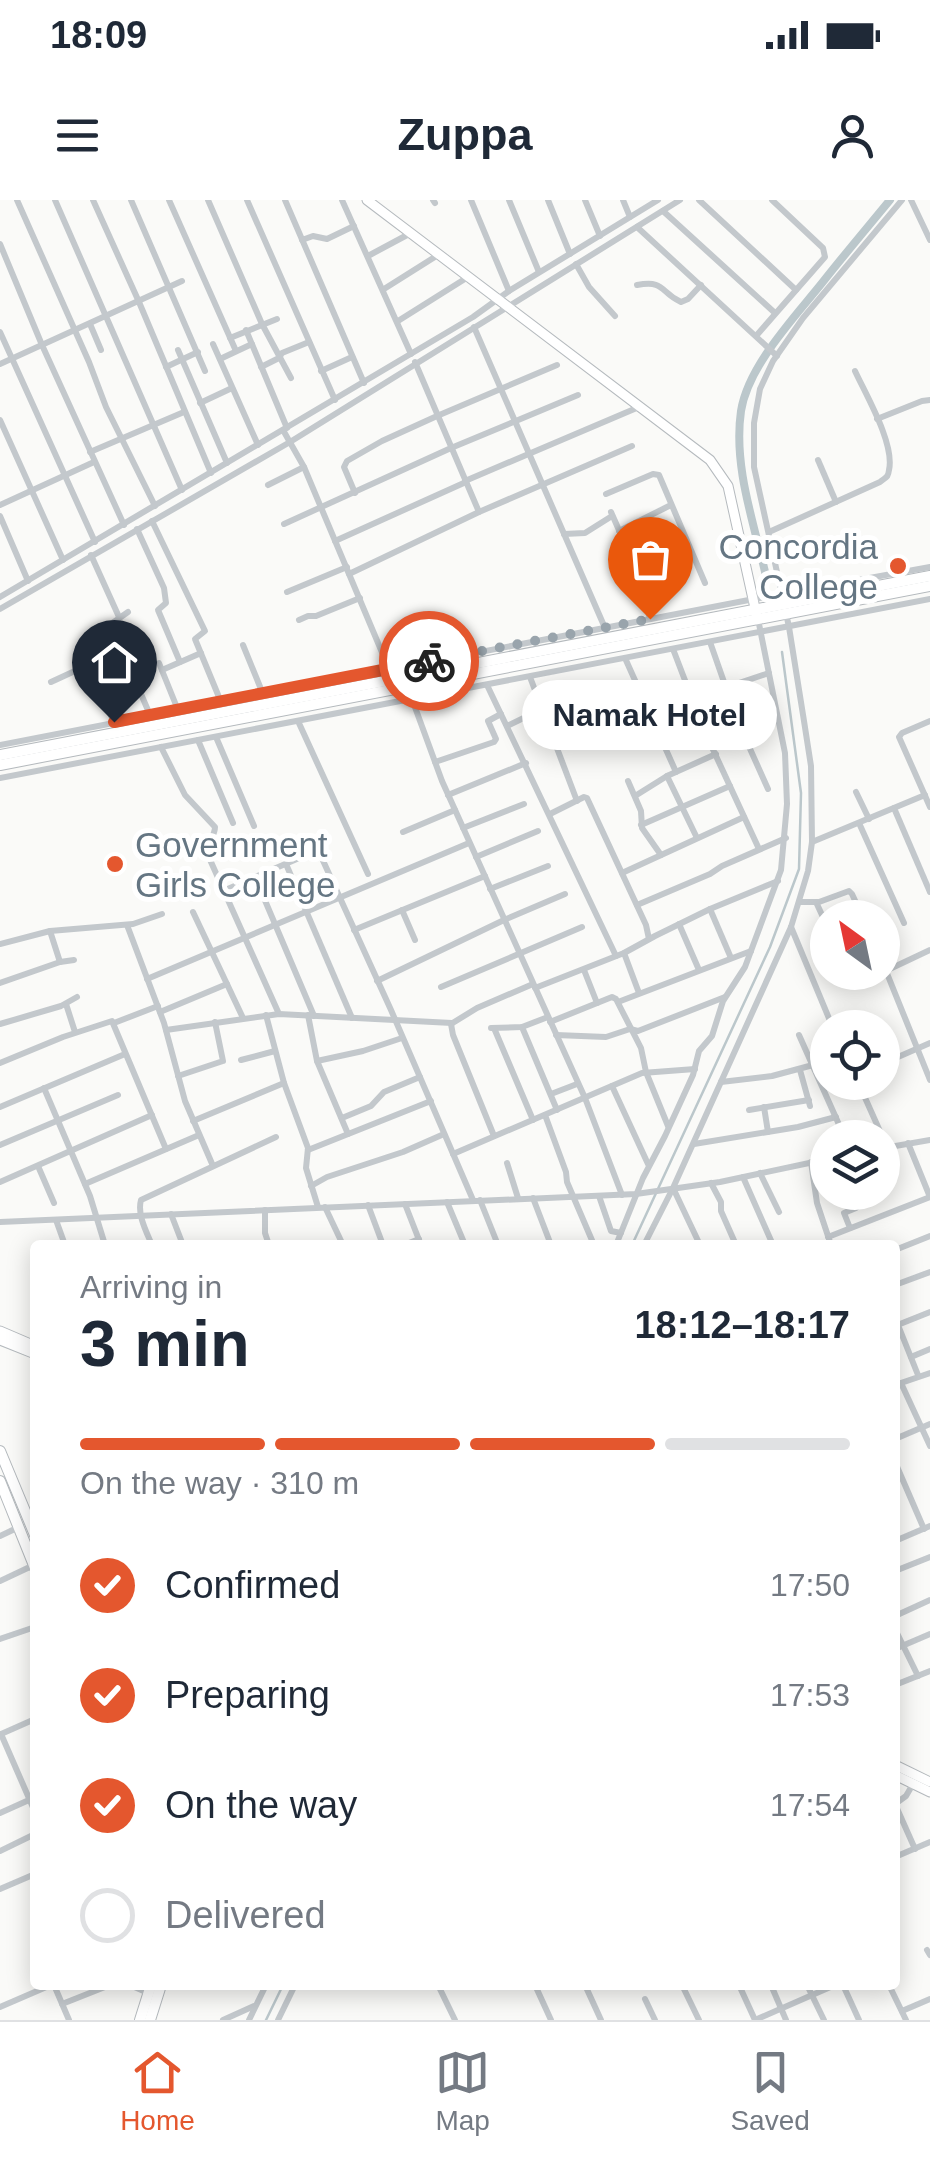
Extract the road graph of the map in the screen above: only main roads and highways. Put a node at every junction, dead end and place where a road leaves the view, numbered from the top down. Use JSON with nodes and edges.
{"nodes":[{"id":1,"x":367,"y":200,"type":"edge"},
{"id":2,"x":930,"y":576,"type":"edge"},
{"id":3,"x":930,"y":586,"type":"edge"},
{"id":4,"x":784,"y":604,"type":"junction"},
{"id":5,"x":756,"y":609,"type":"junction"},
{"id":6,"x":0,"y":756,"type":"edge"},
{"id":7,"x":0,"y":765,"type":"edge"},
{"id":8,"x":0,"y":1331,"type":"edge"},
{"id":9,"x":0,"y":1340,"type":"edge"},
{"id":10,"x":30,"y":1347,"type":"edge"},
{"id":11,"x":30,"y":1349,"type":"edge"},
{"id":12,"x":0,"y":1451,"type":"edge"},
{"id":13,"x":0,"y":1481,"type":"edge"},
{"id":14,"x":30,"y":1510,"type":"edge"},
{"id":15,"x":6,"y":1512,"type":"edge"},
{"id":16,"x":30,"y":1556,"type":"edge"},
{"id":17,"x":900,"y":1767,"type":"edge"},
{"id":18,"x":900,"y":1778,"type":"edge"},
{"id":19,"x":930,"y":1782,"type":"edge"},
{"id":20,"x":930,"y":1792,"type":"edge"},
{"id":21,"x":149,"y":1990,"type":"edge"},
{"id":22,"x":159,"y":1990,"type":"edge"},
{"id":23,"x":140,"y":2020,"type":"edge"},
{"id":24,"x":150,"y":2020,"type":"edge"}],
"edges":[{"from":1,"to":5,"type":"main road"},
{"from":2,"to":4,"type":"highway"},
{"from":3,"to":4,"type":"highway"},
{"from":4,"to":5,"type":"highway"},
{"from":5,"to":6,"type":"highway"},
{"from":5,"to":7,"type":"highway"},
{"from":8,"to":10,"type":"main road"},
{"from":9,"to":11,"type":"main road"},
{"from":12,"to":14,"type":"highway"},
{"from":13,"to":15,"type":"highway"},
{"from":15,"to":16,"type":"highway"},
{"from":17,"to":19,"type":"main road"},
{"from":18,"to":20,"type":"main road"},
{"from":21,"to":23,"type":"highway"},
{"from":22,"to":24,"type":"highway"}]}
